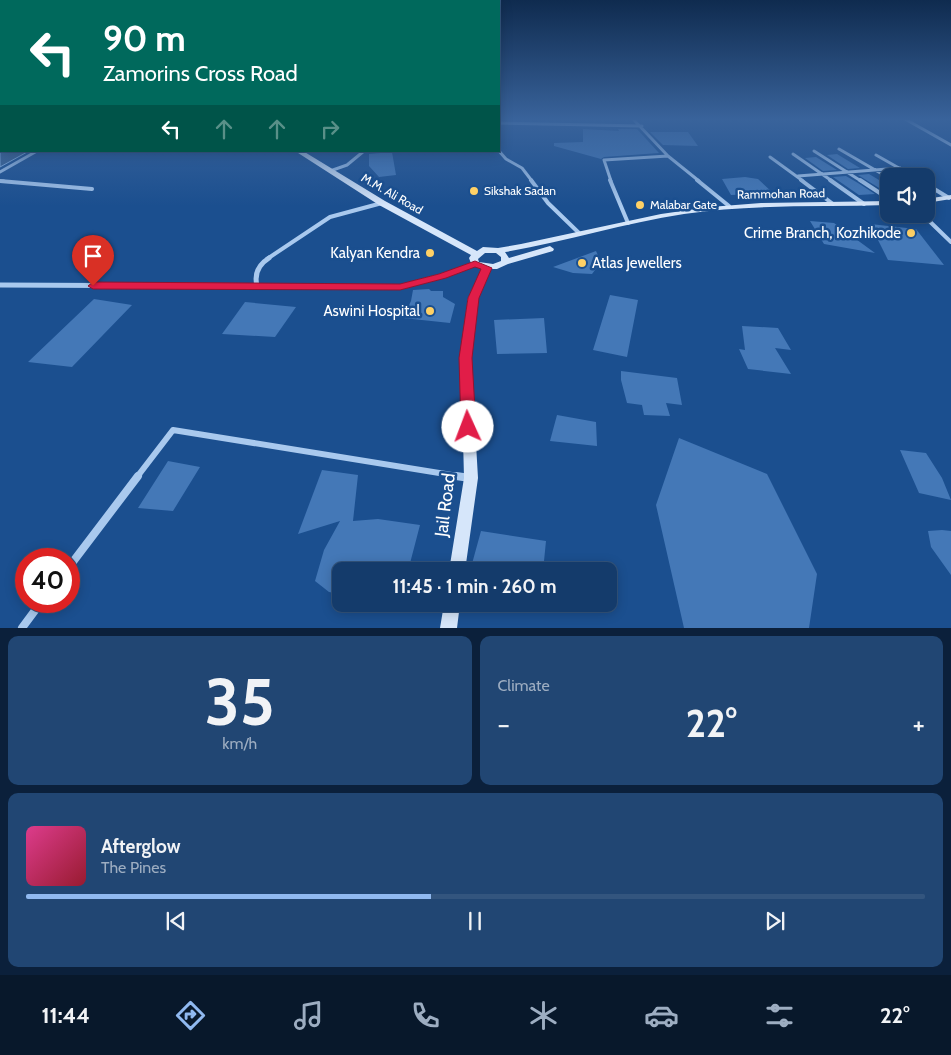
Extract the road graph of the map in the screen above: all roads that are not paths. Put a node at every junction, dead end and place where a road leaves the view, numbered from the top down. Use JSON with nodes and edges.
{"nodes":[{"id":1,"x":662,"y":148,"type":"edge"},
{"id":2,"x":839,"y":149,"type":"dead end"},
{"id":3,"x":814,"y":151,"type":"dead end"},
{"id":4,"x":35,"y":152,"type":"edge"},
{"id":5,"x":300,"y":152,"type":"edge"},
{"id":6,"x":363,"y":152,"type":"edge"},
{"id":7,"x":500,"y":152,"type":"edge"},
{"id":8,"x":793,"y":154,"type":"dead end"},
{"id":9,"x":876,"y":155,"type":"dead end"},
{"id":10,"x":668,"y":156,"type":"junction"},
{"id":11,"x":770,"y":157,"type":"dead end"},
{"id":12,"x":900,"y":168,"type":"edge"},
{"id":13,"x":876,"y":170,"type":"junction"},
{"id":14,"x":880,"y":170,"type":"edge"},
{"id":15,"x":330,"y":171,"type":"junction"},
{"id":16,"x":0,"y":172,"type":"edge"},
{"id":17,"x":847,"y":172,"type":"junction"},
{"id":18,"x":880,"y":172,"type":"edge"},
{"id":19,"x":822,"y":174,"type":"junction"},
{"id":20,"x":798,"y":176,"type":"junction"},
{"id":21,"x":0,"y":181,"type":"edge"},
{"id":22,"x":92,"y":189,"type":"dead end"},
{"id":23,"x":935,"y":190,"type":"edge"},
{"id":24,"x":880,"y":193,"type":"edge"},
{"id":25,"x":950,"y":200,"type":"edge"},
{"id":26,"x":935,"y":201,"type":"edge"},
{"id":27,"x":382,"y":203,"type":"junction"},
{"id":28,"x":880,"y":203,"type":"edge"},
{"id":29,"x":833,"y":204,"type":"junction"},
{"id":30,"x":864,"y":204,"type":"junction"},
{"id":31,"x":935,"y":204,"type":"edge"},
{"id":32,"x":729,"y":206,"type":"junction"},
{"id":33,"x":880,"y":208,"type":"edge"},
{"id":34,"x":628,"y":223,"type":"junction"},
{"id":35,"x":931,"y":223,"type":"edge"},
{"id":36,"x":579,"y":234,"type":"junction"},
{"id":37,"x":951,"y":242,"type":"edge"},
{"id":38,"x":498,"y":251,"type":"junction"},
{"id":39,"x":479,"y":262,"type":"junction"},
{"id":40,"x":505,"y":262,"type":"junction"},
{"id":41,"x":0,"y":285,"type":"edge"},
{"id":42,"x":256,"y":286,"type":"junction"},
{"id":43,"x":471,"y":478,"type":"junction"},
{"id":44,"x":80,"y":553,"type":"edge"},
{"id":45,"x":457,"y":562,"type":"edge"},
{"id":46,"x":451,"y":612,"type":"edge"},
{"id":47,"x":33,"y":613,"type":"edge"},
{"id":48,"x":22,"y":628,"type":"edge"},
{"id":49,"x":448,"y":628,"type":"edge"}],
"edges":[{"from":1,"to":10,"type":"street"},
{"from":2,"to":13,"type":"street"},
{"from":3,"to":17,"type":"street"},
{"from":4,"to":16,"type":"street"},
{"from":5,"to":15,"type":"main road","name":"M.M. Ali Road"},
{"from":6,"to":15,"type":"street"},
{"from":7,"to":36,"type":"street"},
{"from":8,"to":19,"type":"street"},
{"from":9,"to":12,"type":"street"},
{"from":10,"to":32,"type":"street"},
{"from":10,"to":34,"type":"street"},
{"from":11,"to":20,"type":"street"},
{"from":13,"to":14,"type":"street"},
{"from":13,"to":17,"type":"street"},
{"from":13,"to":18,"type":"street"},
{"from":15,"to":27,"type":"main road","name":"M.M. Ali Road"},
{"from":17,"to":19,"type":"street"},
{"from":17,"to":24,"type":"street"},
{"from":19,"to":20,"type":"street"},
{"from":19,"to":30,"type":"street"},
{"from":20,"to":29,"type":"street"},
{"from":21,"to":22,"type":"street"},
{"from":23,"to":25,"type":"street"},
{"from":25,"to":26,"type":"main road"},
{"from":25,"to":31,"type":"main road"},
{"from":27,"to":39,"type":"main road","name":"M.M. Ali Road"},
{"from":27,"to":42,"type":"street"},
{"from":28,"to":30,"type":"main road","name":"Rammohan Road"},
{"from":29,"to":30,"type":"main road","name":"Rammohan Road"},
{"from":29,"to":32,"type":"main road","name":"Rammohan Road"},
{"from":32,"to":34,"type":"main road","name":"Rammohan Road"},
{"from":33,"to":40,"type":"main road","name":"Rammohan Road"},
{"from":34,"to":36,"type":"main road","name":"Rammohan Road"},
{"from":35,"to":37,"type":"street"},
{"from":36,"to":38,"type":"main road","name":"Rammohan Road"},
{"from":38,"to":39,"type":"main road","name":"Rammohan Road"},
{"from":38,"to":40,"type":"main road"},
{"from":39,"to":40,"type":"main road","name":"Rammohan Road"},
{"from":39,"to":42,"type":"street"},
{"from":39,"to":43,"type":"main road","name":"Jail Road"},
{"from":41,"to":42,"type":"street"},
{"from":43,"to":44,"type":"street"},
{"from":43,"to":45,"type":"main road","name":"Jail Road"},
{"from":46,"to":49,"type":"main road"},
{"from":47,"to":48,"type":"street"}]}
